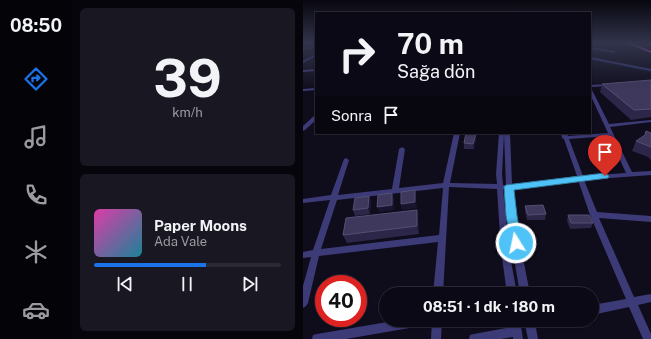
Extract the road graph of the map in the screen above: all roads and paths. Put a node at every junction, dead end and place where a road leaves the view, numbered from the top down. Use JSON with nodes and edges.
{"nodes":[{"id":1,"x":594,"y":59,"type":"edge"},
{"id":2,"x":315,"y":70,"type":"edge"},
{"id":3,"x":651,"y":70,"type":"edge"},
{"id":4,"x":303,"y":71,"type":"edge"},
{"id":5,"x":613,"y":85,"type":"edge"},
{"id":6,"x":591,"y":86,"type":"edge"},
{"id":7,"x":303,"y":87,"type":"edge"},
{"id":8,"x":315,"y":88,"type":"edge"},
{"id":9,"x":315,"y":88,"type":"edge"},
{"id":10,"x":303,"y":90,"type":"edge"},
{"id":11,"x":591,"y":92,"type":"edge"},
{"id":12,"x":315,"y":118,"type":"edge"},
{"id":13,"x":651,"y":121,"type":"edge"},
{"id":14,"x":607,"y":126,"type":"junction"},
{"id":15,"x":303,"y":129,"type":"edge"},
{"id":16,"x":457,"y":134,"type":"edge"},
{"id":17,"x":502,"y":134,"type":"edge"},
{"id":18,"x":507,"y":134,"type":"edge"},
{"id":19,"x":611,"y":134,"type":"junction"},
{"id":20,"x":565,"y":136,"type":"edge"},
{"id":21,"x":402,"y":149,"type":"dead end"},
{"id":22,"x":346,"y":160,"type":"dead end"},
{"id":23,"x":651,"y":173,"type":"edge"},
{"id":24,"x":630,"y":174,"type":"junction"},
{"id":25,"x":579,"y":178,"type":"junction"},
{"id":26,"x":446,"y":185,"type":"junction"},
{"id":27,"x":500,"y":187,"type":"junction"},
{"id":28,"x":509,"y":187,"type":"junction"},
{"id":29,"x":395,"y":190,"type":"junction"},
{"id":30,"x":332,"y":198,"type":"junction"},
{"id":31,"x":303,"y":201,"type":"edge"},
{"id":32,"x":594,"y":216,"type":"junction"},
{"id":33,"x":651,"y":219,"type":"edge"},
{"id":34,"x":441,"y":238,"type":"junction"},
{"id":35,"x":315,"y":254,"type":"junction"},
{"id":36,"x":303,"y":255,"type":"edge"},
{"id":37,"x":439,"y":287,"type":"edge"},
{"id":38,"x":511,"y":287,"type":"edge"},
{"id":39,"x":524,"y":287,"type":"edge"},
{"id":40,"x":651,"y":298,"type":"edge"},
{"id":41,"x":631,"y":301,"type":"junction"},
{"id":42,"x":303,"y":303,"type":"edge"},
{"id":43,"x":599,"y":308,"type":"edge"},
{"id":44,"x":386,"y":327,"type":"edge"},
{"id":45,"x":437,"y":327,"type":"edge"},
{"id":46,"x":531,"y":327,"type":"edge"},
{"id":47,"x":517,"y":335,"type":"edge"},
{"id":48,"x":317,"y":339,"type":"edge"},
{"id":49,"x":436,"y":339,"type":"edge"},
{"id":50,"x":474,"y":339,"type":"edge"},
{"id":51,"x":533,"y":339,"type":"edge"},
{"id":52,"x":648,"y":339,"type":"edge"}],
"edges":[{"from":1,"to":3,"type":"street"},
{"from":2,"to":4,"type":"street"},
{"from":5,"to":6,"type":"street"},
{"from":7,"to":8,"type":"street"},
{"from":9,"to":10,"type":"street"},
{"from":11,"to":14,"type":"street"},
{"from":12,"to":15,"type":"street"},
{"from":13,"to":14,"type":"street"},
{"from":14,"to":19,"type":"street"},
{"from":16,"to":26,"type":"street"},
{"from":17,"to":27,"type":"street"},
{"from":18,"to":28,"type":"street"},
{"from":19,"to":20,"type":"street"},
{"from":19,"to":24,"type":"street"},
{"from":20,"to":25,"type":"street"},
{"from":21,"to":29,"type":"street"},
{"from":22,"to":30,"type":"street"},
{"from":23,"to":24,"type":"street"},
{"from":24,"to":25,"type":"street"},
{"from":25,"to":28,"type":"street"},
{"from":25,"to":32,"type":"street"},
{"from":26,"to":27,"type":"street"},
{"from":26,"to":29,"type":"street"},
{"from":26,"to":34,"type":"street"},
{"from":27,"to":28,"type":"street"},
{"from":27,"to":38,"type":"street"},
{"from":28,"to":39,"type":"street"},
{"from":29,"to":30,"type":"street"},
{"from":30,"to":31,"type":"street"},
{"from":30,"to":35,"type":"street"},
{"from":32,"to":33,"type":"street"},
{"from":32,"to":41,"type":"street"},
{"from":34,"to":35,"type":"street"},
{"from":34,"to":37,"type":"street"},
{"from":35,"to":36,"type":"street"},
{"from":35,"to":42,"type":"street"},
{"from":40,"to":41,"type":"street"},
{"from":41,"to":43,"type":"street"},
{"from":41,"to":52,"type":"street"},
{"from":44,"to":48,"type":"street"},
{"from":45,"to":49,"type":"street"},
{"from":46,"to":51,"type":"street"},
{"from":47,"to":50,"type":"street"}]}
